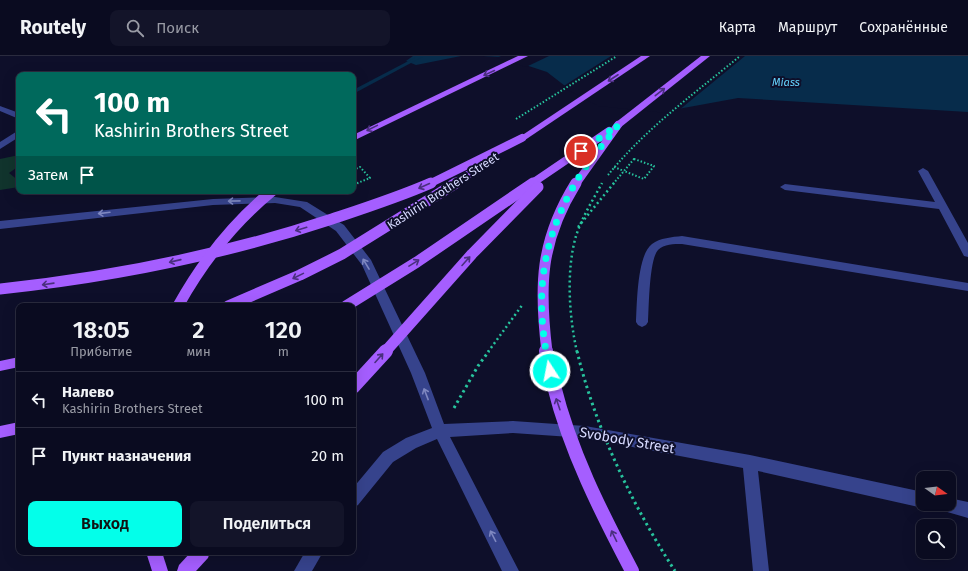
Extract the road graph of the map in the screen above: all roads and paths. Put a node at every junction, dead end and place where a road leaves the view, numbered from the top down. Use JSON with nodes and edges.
{"nodes":[{"id":1,"x":524,"y":56,"type":"edge"},
{"id":2,"x":617,"y":56,"type":"edge"},
{"id":3,"x":646,"y":56,"type":"edge"},
{"id":4,"x":706,"y":56,"type":"edge"},
{"id":5,"x":740,"y":56,"type":"edge"},
{"id":6,"x":0,"y":108,"type":"edge"},
{"id":7,"x":16,"y":115,"type":"edge"},
{"id":8,"x":512,"y":120,"type":"dead end"},
{"id":9,"x":618,"y":125,"type":"junction"},
{"id":10,"x":16,"y":134,"type":"edge"},
{"id":11,"x":356,"y":137,"type":"edge"},
{"id":12,"x":522,"y":138,"type":"junction"},
{"id":13,"x":0,"y":146,"type":"edge"},
{"id":14,"x":614,"y":167,"type":"junction"},
{"id":15,"x":356,"y":169,"type":"edge"},
{"id":16,"x":556,"y":169,"type":"junction"},
{"id":17,"x":624,"y":170,"type":"dead end"},
{"id":18,"x":923,"y":171,"type":"dead end"},
{"id":19,"x":356,"y":184,"type":"edge"},
{"id":20,"x":785,"y":187,"type":"dead end"},
{"id":21,"x":269,"y":194,"type":"edge"},
{"id":22,"x":941,"y":206,"type":"junction"},
{"id":23,"x":0,"y":225,"type":"edge"},
{"id":24,"x":968,"y":253,"type":"edge"},
{"id":25,"x":968,"y":287,"type":"edge"},
{"id":26,"x":0,"y":289,"type":"edge"},
{"id":27,"x":180,"y":303,"type":"edge"},
{"id":28,"x":235,"y":303,"type":"edge"},
{"id":29,"x":351,"y":303,"type":"edge"},
{"id":30,"x":642,"y":322,"type":"dead end"},
{"id":31,"x":16,"y":363,"type":"edge"},
{"id":32,"x":0,"y":366,"type":"edge"},
{"id":33,"x":356,"y":384,"type":"edge"},
{"id":34,"x":16,"y":429,"type":"edge"},
{"id":35,"x":440,"y":431,"type":"junction"},
{"id":36,"x":0,"y":432,"type":"edge"},
{"id":37,"x":750,"y":462,"type":"junction"},
{"id":38,"x":356,"y":496,"type":"edge"},
{"id":39,"x":916,"y":498,"type":"edge"},
{"id":40,"x":956,"y":507,"type":"edge"},
{"id":41,"x":968,"y":510,"type":"edge"},
{"id":42,"x":155,"y":555,"type":"edge"},
{"id":43,"x":199,"y":555,"type":"edge"},
{"id":44,"x":313,"y":555,"type":"edge"},
{"id":45,"x":160,"y":571,"type":"edge"},
{"id":46,"x":184,"y":571,"type":"edge"},
{"id":47,"x":302,"y":571,"type":"edge"},
{"id":48,"x":511,"y":571,"type":"edge"},
{"id":49,"x":632,"y":571,"type":"edge"},
{"id":50,"x":674,"y":571,"type":"edge"},
{"id":51,"x":762,"y":571,"type":"edge"}],
"edges":[{"from":1,"to":11,"type":"main road","one_way":true},
{"from":2,"to":8,"type":"path","bridge":true},
{"from":3,"to":12,"type":"main road","name":"Kashirin Brothers Street","one_way":true},
{"from":9,"to":4,"type":"main road","one_way":true},
{"from":5,"to":14,"type":"path","bridge":true},
{"from":6,"to":7,"type":"street"},
{"from":9,"to":16,"type":"main road","bridge":true},
{"from":49,"to":9,"type":"main road","one_way":true,"bridge":true},
{"from":10,"to":13,"type":"street"},
{"from":12,"to":26,"type":"main road","one_way":true,"bridge":true},
{"from":12,"to":28,"type":"main road","name":"Kashirin Brothers Street","one_way":true,"bridge":true},
{"from":14,"to":17,"type":"path"},
{"from":14,"to":50,"type":"path","bridge":true},
{"from":15,"to":19,"type":"path"},
{"from":29,"to":16,"type":"main road","one_way":true,"bridge":true},
{"from":33,"to":16,"type":"main road","one_way":true,"bridge":true},
{"from":18,"to":22,"type":"street"},
{"from":20,"to":22,"type":"street"},
{"from":21,"to":27,"type":"main road","bridge":true},
{"from":22,"to":24,"type":"street"},
{"from":35,"to":23,"type":"street","one_way":true},
{"from":25,"to":30,"type":"street"},
{"from":31,"to":32,"type":"main road"},
{"from":34,"to":36,"type":"main road"},
{"from":35,"to":37,"type":"street","name":"Svobody Street"},
{"from":35,"to":38,"type":"street","name":"Svobody Street"},
{"from":48,"to":35,"type":"street","one_way":true},
{"from":37,"to":39,"type":"street","name":"Svobody Street"},
{"from":37,"to":51,"type":"street"},
{"from":40,"to":41,"type":"street"},
{"from":42,"to":45,"type":"main road"},
{"from":43,"to":46,"type":"main road"},
{"from":44,"to":47,"type":"street"}]}
